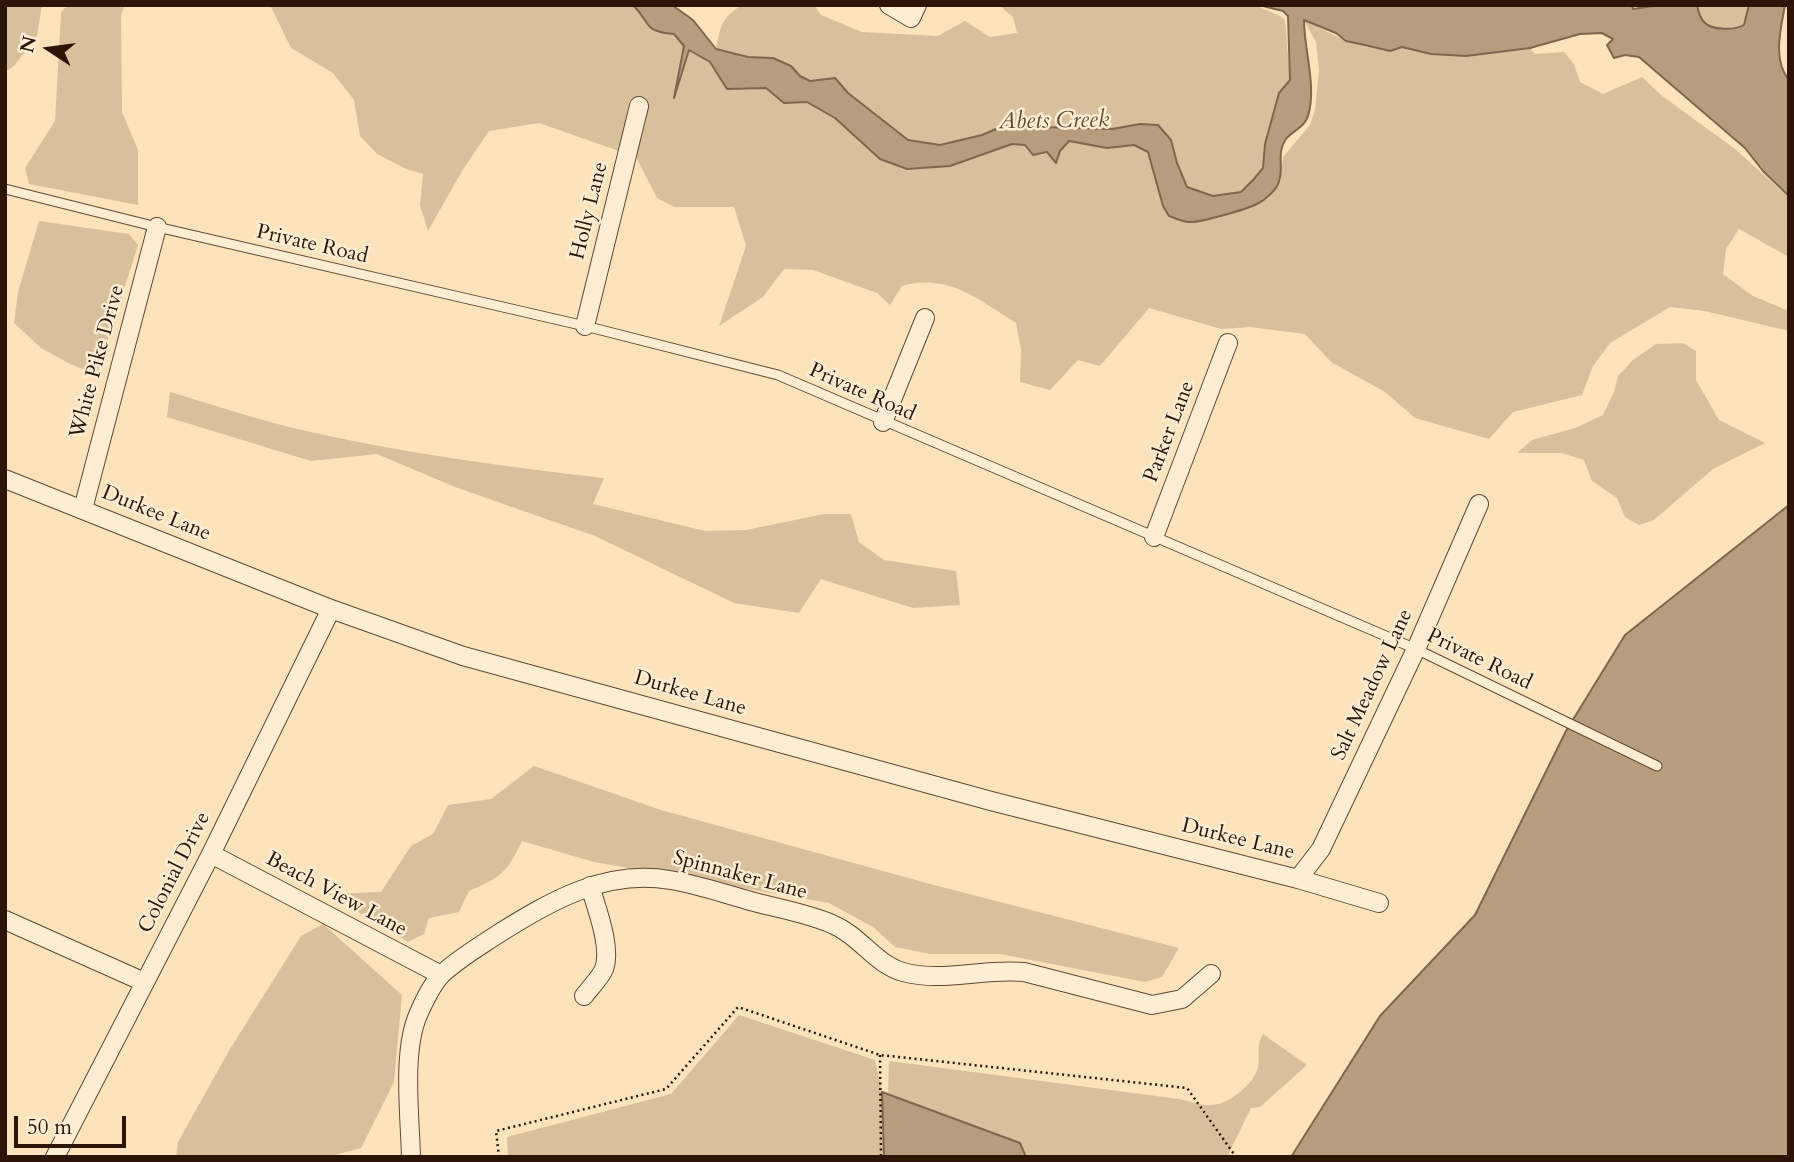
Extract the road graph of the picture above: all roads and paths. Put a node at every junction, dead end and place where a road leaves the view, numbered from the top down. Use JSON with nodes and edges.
{"nodes":[{"id":1,"x":889,"y":5,"type":"edge"},
{"id":2,"x":917,"y":5,"type":"edge"},
{"id":3,"x":639,"y":106,"type":"dead end"},
{"id":4,"x":5,"y":189,"type":"edge"},
{"id":5,"x":157,"y":227,"type":"junction"},
{"id":6,"x":925,"y":318,"type":"dead end"},
{"id":7,"x":585,"y":326,"type":"junction"},
{"id":8,"x":1228,"y":343,"type":"dead end"},
{"id":9,"x":883,"y":422,"type":"junction"},
{"id":10,"x":5,"y":479,"type":"edge"},
{"id":11,"x":1479,"y":504,"type":"dead end"},
{"id":12,"x":83,"y":509,"type":"junction"},
{"id":13,"x":1154,"y":537,"type":"junction"},
{"id":14,"x":331,"y":609,"type":"junction"},
{"id":15,"x":1416,"y":649,"type":"junction"},
{"id":16,"x":1657,"y":766,"type":"dead end"},
{"id":17,"x":211,"y":854,"type":"junction"},
{"id":18,"x":1298,"y":879,"type":"junction"},
{"id":19,"x":590,"y":886,"type":"junction"},
{"id":20,"x":1380,"y":903,"type":"dead end"},
{"id":21,"x":5,"y":920,"type":"edge"},
{"id":22,"x":1211,"y":974,"type":"dead end"},
{"id":23,"x":441,"y":975,"type":"junction"},
{"id":24,"x":144,"y":982,"type":"junction"},
{"id":25,"x":584,"y":996,"type":"dead end"},
{"id":26,"x":880,"y":1055,"type":"junction"},
{"id":27,"x":55,"y":1157,"type":"edge"},
{"id":28,"x":411,"y":1157,"type":"edge"},
{"id":29,"x":499,"y":1157,"type":"edge"},
{"id":30,"x":881,"y":1157,"type":"edge"},
{"id":31,"x":1236,"y":1157,"type":"edge"}],
"edges":[{"from":1,"to":2,"type":"street"},
{"from":3,"to":7,"type":"street","name":"Holly Lane"},
{"from":4,"to":5,"type":"lane","name":"Private Road"},
{"from":5,"to":7,"type":"lane","name":"Private Road"},
{"from":5,"to":12,"type":"street","name":"White Pike Drive"},
{"from":6,"to":9,"type":"street"},
{"from":7,"to":9,"type":"lane","name":"Private Road"},
{"from":8,"to":13,"type":"street","name":"Parker Lane"},
{"from":9,"to":13,"type":"lane","name":"Private Road"},
{"from":10,"to":12,"type":"street","name":"Durkee Lane"},
{"from":11,"to":15,"type":"street","name":"Salt Meadow Lane"},
{"from":12,"to":14,"type":"street","name":"Durkee Lane"},
{"from":13,"to":15,"type":"lane","name":"Private Road"},
{"from":14,"to":17,"type":"street","name":"Colonial Drive"},
{"from":14,"to":18,"type":"street","name":"Durkee Lane"},
{"from":15,"to":16,"type":"lane","name":"Private Road"},
{"from":15,"to":18,"type":"street","name":"Salt Meadow Lane"},
{"from":17,"to":23,"type":"street","name":"Beach View Lane"},
{"from":17,"to":24,"type":"street","name":"Colonial Drive"},
{"from":18,"to":20,"type":"street","name":"Durkee Lane"},
{"from":19,"to":22,"type":"street","name":"Spinnaker Lane"},
{"from":19,"to":23,"type":"street","name":"Spinnaker Lane"},
{"from":19,"to":25,"type":"street"},
{"from":21,"to":24,"type":"street"},
{"from":23,"to":28,"type":"street","name":"Spinnaker Lane"},
{"from":24,"to":27,"type":"street","name":"Colonial Drive"},
{"from":26,"to":29,"type":"path"},
{"from":26,"to":30,"type":"path"},
{"from":26,"to":31,"type":"path"}]}
